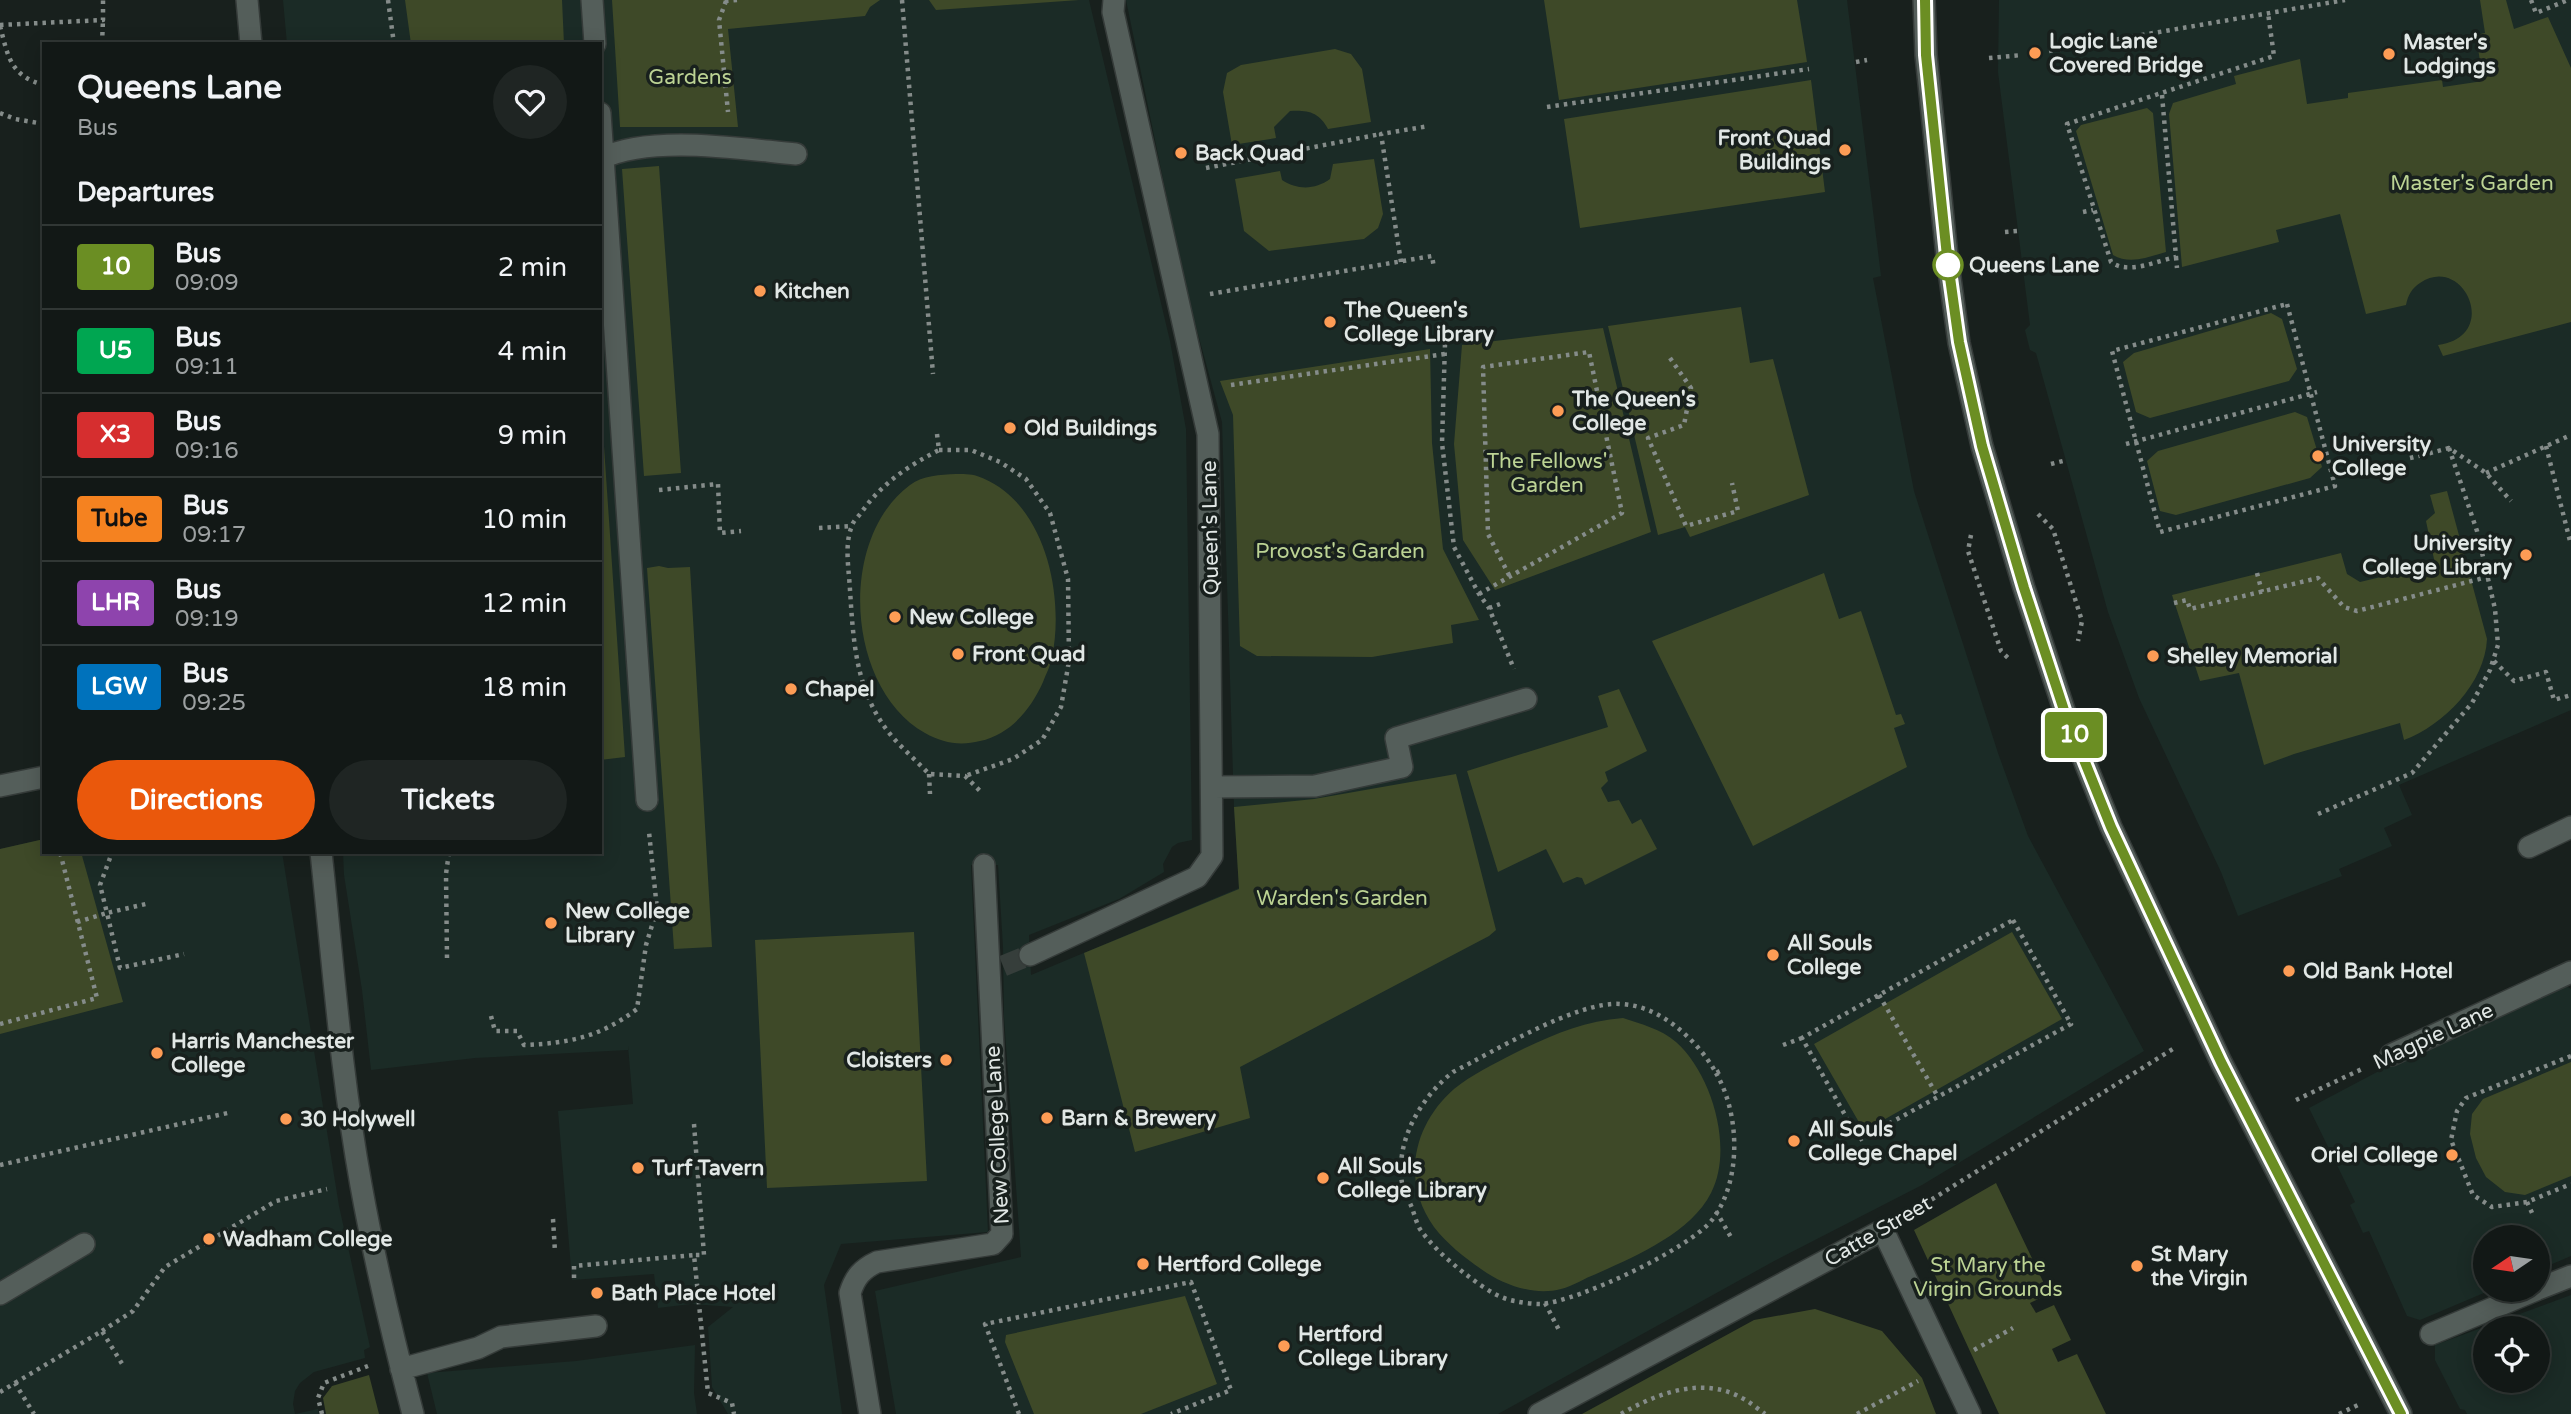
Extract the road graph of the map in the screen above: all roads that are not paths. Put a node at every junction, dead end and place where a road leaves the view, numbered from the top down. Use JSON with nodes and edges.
{"nodes":[{"id":1,"x":247,"y":0,"type":"edge"},
{"id":2,"x":592,"y":0,"type":"edge"},
{"id":3,"x":1114,"y":0,"type":"edge"},
{"id":4,"x":1924,"y":0,"type":"edge"},
{"id":5,"x":251,"y":42,"type":"edge"},
{"id":6,"x":595,"y":42,"type":"edge"},
{"id":7,"x":796,"y":154,"type":"dead end"},
{"id":8,"x":602,"y":158,"type":"edge"},
{"id":9,"x":1526,"y":699,"type":"road end"},
{"id":10,"x":42,"y":777,"type":"edge"},
{"id":11,"x":0,"y":786,"type":"edge"},
{"id":12,"x":1213,"y":787,"type":"junction"},
{"id":13,"x":647,"y":800,"type":"road end"},
{"id":14,"x":2571,"y":827,"type":"edge"},
{"id":15,"x":2529,"y":846,"type":"dead end"},
{"id":16,"x":321,"y":854,"type":"edge"},
{"id":17,"x":984,"y":865,"type":"dead end"},
{"id":18,"x":1030,"y":955,"type":"tunnel mouth"},
{"id":19,"x":2571,"y":972,"type":"edge"},
{"id":20,"x":2391,"y":1055,"type":"road end"},
{"id":21,"x":84,"y":1244,"type":"dead end"},
{"id":22,"x":2571,"y":1276,"type":"edge"},
{"id":23,"x":2550,"y":1284,"type":"edge"},
{"id":24,"x":0,"y":1294,"type":"edge"},
{"id":25,"x":2506,"y":1302,"type":"edge"},
{"id":26,"x":596,"y":1326,"type":"dead end"},
{"id":27,"x":2431,"y":1334,"type":"dead end"},
{"id":28,"x":401,"y":1369,"type":"junction"},
{"id":29,"x":413,"y":1414,"type":"edge"},
{"id":30,"x":870,"y":1414,"type":"edge"},
{"id":31,"x":1539,"y":1414,"type":"edge"},
{"id":32,"x":1970,"y":1414,"type":"edge"},
{"id":33,"x":2401,"y":1414,"type":"edge"}],
"edges":[{"from":1,"to":5,"type":"street"},
{"from":2,"to":6,"type":"street"},
{"from":3,"to":12,"type":"street","name":"Queen's Lane"},
{"from":4,"to":33,"type":"street"},
{"from":7,"to":8,"type":"street"},
{"from":8,"to":13,"type":"street"},
{"from":9,"to":12,"type":"street"},
{"from":10,"to":11,"type":"street"},
{"from":12,"to":18,"type":"street","name":"Queen's Lane"},
{"from":14,"to":15,"type":"street"},
{"from":16,"to":28,"type":"street"},
{"from":17,"to":30,"type":"street","name":"New College Lane"},
{"from":19,"to":20,"type":"street","name":"Magpie Lane"},
{"from":21,"to":24,"type":"street"},
{"from":22,"to":23,"type":"street"},
{"from":25,"to":27,"type":"street"},
{"from":26,"to":28,"type":"street"},
{"from":28,"to":29,"type":"street"},
{"from":31,"to":32,"type":"street","name":"Catte Street"}]}
